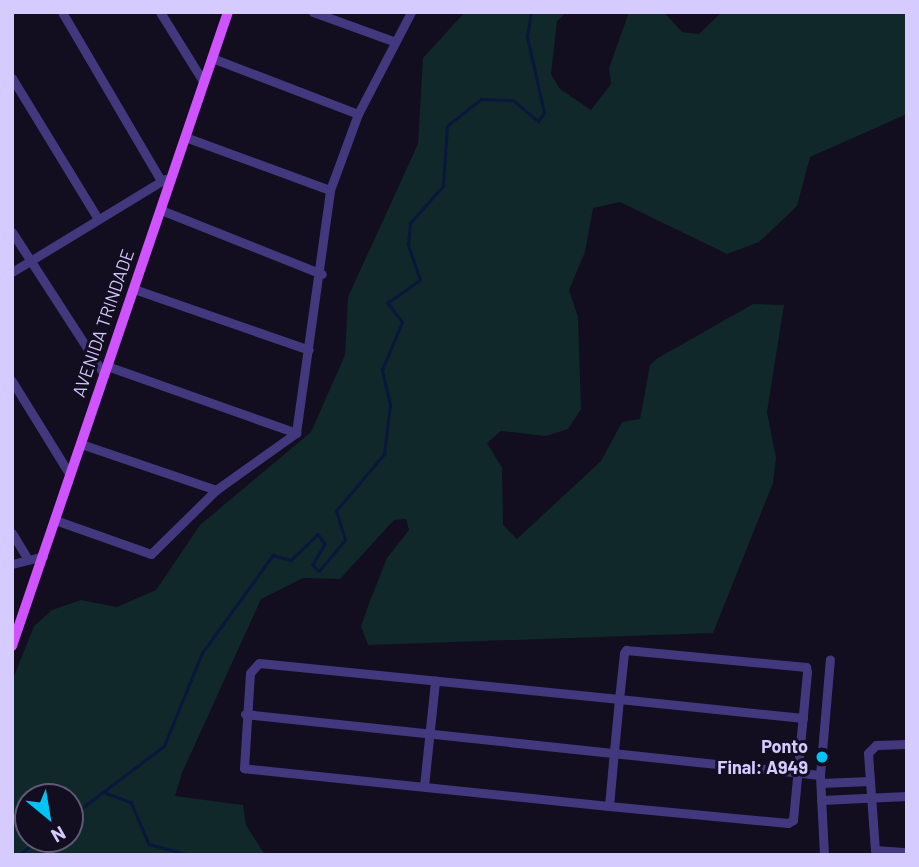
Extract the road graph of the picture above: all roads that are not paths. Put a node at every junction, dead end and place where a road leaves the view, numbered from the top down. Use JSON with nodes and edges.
{"nodes":[{"id":1,"x":62,"y":12,"type":"edge"},
{"id":2,"x":160,"y":12,"type":"edge"},
{"id":3,"x":228,"y":12,"type":"edge"},
{"id":4,"x":313,"y":12,"type":"edge"},
{"id":5,"x":411,"y":12,"type":"edge"},
{"id":6,"x":393,"y":41,"type":"junction"},
{"id":7,"x":212,"y":58,"type":"junction"},
{"id":8,"x":12,"y":78,"type":"edge"},
{"id":9,"x":204,"y":81,"type":"junction"},
{"id":10,"x":358,"y":114,"type":"junction"},
{"id":11,"x":185,"y":137,"type":"junction"},
{"id":12,"x":173,"y":174,"type":"junction"},
{"id":13,"x":161,"y":181,"type":"junction"},
{"id":14,"x":330,"y":190,"type":"junction"},
{"id":15,"x":161,"y":210,"type":"junction"},
{"id":16,"x":98,"y":219,"type":"junction"},
{"id":17,"x":12,"y":232,"type":"edge"},
{"id":18,"x":30,"y":261,"type":"junction"},
{"id":19,"x":12,"y":272,"type":"edge"},
{"id":20,"x":322,"y":274,"type":"junction"},
{"id":21,"x":134,"y":289,"type":"junction"},
{"id":22,"x":309,"y":350,"type":"junction"},
{"id":23,"x":106,"y":370,"type":"junction"},
{"id":24,"x":12,"y":381,"type":"edge"},
{"id":25,"x":296,"y":433,"type":"junction"},
{"id":26,"x":81,"y":443,"type":"junction"},
{"id":27,"x":70,"y":475,"type":"junction"},
{"id":28,"x":215,"y":490,"type":"junction"},
{"id":29,"x":55,"y":520,"type":"junction"},
{"id":30,"x":12,"y":533,"type":"edge"},
{"id":31,"x":26,"y":556,"type":"junction"},
{"id":32,"x":44,"y":556,"type":"junction"},
{"id":33,"x":12,"y":564,"type":"edge"},
{"id":34,"x":12,"y":646,"type":"edge"},
{"id":35,"x":830,"y":659,"type":"dead end"},
{"id":36,"x":435,"y":681,"type":"junction"},
{"id":37,"x":619,"y":699,"type":"junction"},
{"id":38,"x":245,"y":714,"type":"junction"},
{"id":39,"x":803,"y":718,"type":"junction"},
{"id":40,"x":429,"y":733,"type":"junction"},
{"id":41,"x":907,"y":744,"type":"edge"},
{"id":42,"x":614,"y":751,"type":"junction"},
{"id":43,"x":797,"y":771,"type":"junction"},
{"id":44,"x":820,"y":779,"type":"junction"},
{"id":45,"x":870,"y":781,"type":"junction"},
{"id":46,"x":424,"y":786,"type":"junction"},
{"id":47,"x":907,"y":796,"type":"edge"},
{"id":48,"x":871,"y":798,"type":"junction"},
{"id":49,"x":821,"y":800,"type":"junction"},
{"id":50,"x":609,"y":806,"type":"junction"},
{"id":51,"x":907,"y":852,"type":"edge"},
{"id":52,"x":824,"y":855,"type":"edge"}],
"edges":[{"from":1,"to":13,"type":"street"},
{"from":2,"to":9,"type":"street"},
{"from":3,"to":7,"type":"main road","name":"AVENIDA TRINDADE"},
{"from":4,"to":6,"type":"street"},
{"from":5,"to":6,"type":"street"},
{"from":6,"to":10,"type":"street"},
{"from":7,"to":9,"type":"main road","name":"AVENIDA TRINDADE"},
{"from":7,"to":10,"type":"street"},
{"from":8,"to":16,"type":"street"},
{"from":9,"to":11,"type":"main road","name":"AVENIDA TRINDADE"},
{"from":10,"to":14,"type":"street"},
{"from":11,"to":12,"type":"main road","name":"AVENIDA TRINDADE"},
{"from":11,"to":14,"type":"street"},
{"from":12,"to":13,"type":"street"},
{"from":12,"to":15,"type":"main road","name":"AVENIDA TRINDADE"},
{"from":13,"to":16,"type":"street"},
{"from":14,"to":20,"type":"street"},
{"from":15,"to":20,"type":"street"},
{"from":15,"to":21,"type":"main road","name":"AVENIDA TRINDADE"},
{"from":16,"to":18,"type":"street"},
{"from":17,"to":18,"type":"street"},
{"from":18,"to":19,"type":"street"},
{"from":18,"to":23,"type":"street"},
{"from":20,"to":22,"type":"street"},
{"from":21,"to":22,"type":"street"},
{"from":21,"to":23,"type":"main road","name":"AVENIDA TRINDADE"},
{"from":22,"to":25,"type":"street"},
{"from":23,"to":25,"type":"street"},
{"from":23,"to":26,"type":"main road","name":"AVENIDA TRINDADE"},
{"from":24,"to":27,"type":"street"},
{"from":25,"to":28,"type":"street"},
{"from":26,"to":27,"type":"main road","name":"AVENIDA TRINDADE"},
{"from":26,"to":28,"type":"street"},
{"from":27,"to":29,"type":"main road","name":"AVENIDA TRINDADE"},
{"from":28,"to":29,"type":"street"},
{"from":29,"to":32,"type":"main road","name":"AVENIDA TRINDADE"},
{"from":30,"to":31,"type":"street"},
{"from":31,"to":32,"type":"street"},
{"from":31,"to":33,"type":"street"},
{"from":32,"to":34,"type":"main road","name":"AVENIDA TRINDADE"},
{"from":35,"to":44,"type":"street"},
{"from":36,"to":37,"type":"street"},
{"from":36,"to":38,"type":"street"},
{"from":36,"to":40,"type":"street"},
{"from":37,"to":39,"type":"street"},
{"from":37,"to":39,"type":"street"},
{"from":37,"to":42,"type":"street"},
{"from":38,"to":40,"type":"street"},
{"from":38,"to":46,"type":"street"},
{"from":39,"to":43,"type":"street"},
{"from":40,"to":42,"type":"street"},
{"from":40,"to":46,"type":"street"},
{"from":41,"to":45,"type":"street"},
{"from":42,"to":43,"type":"street"},
{"from":42,"to":50,"type":"street"},
{"from":43,"to":44,"type":"street"},
{"from":43,"to":50,"type":"street"},
{"from":44,"to":45,"type":"street"},
{"from":44,"to":49,"type":"street"},
{"from":45,"to":48,"type":"street"},
{"from":46,"to":50,"type":"street"},
{"from":47,"to":48,"type":"street"},
{"from":48,"to":49,"type":"street"},
{"from":48,"to":51,"type":"street"},
{"from":49,"to":52,"type":"street"}]}
